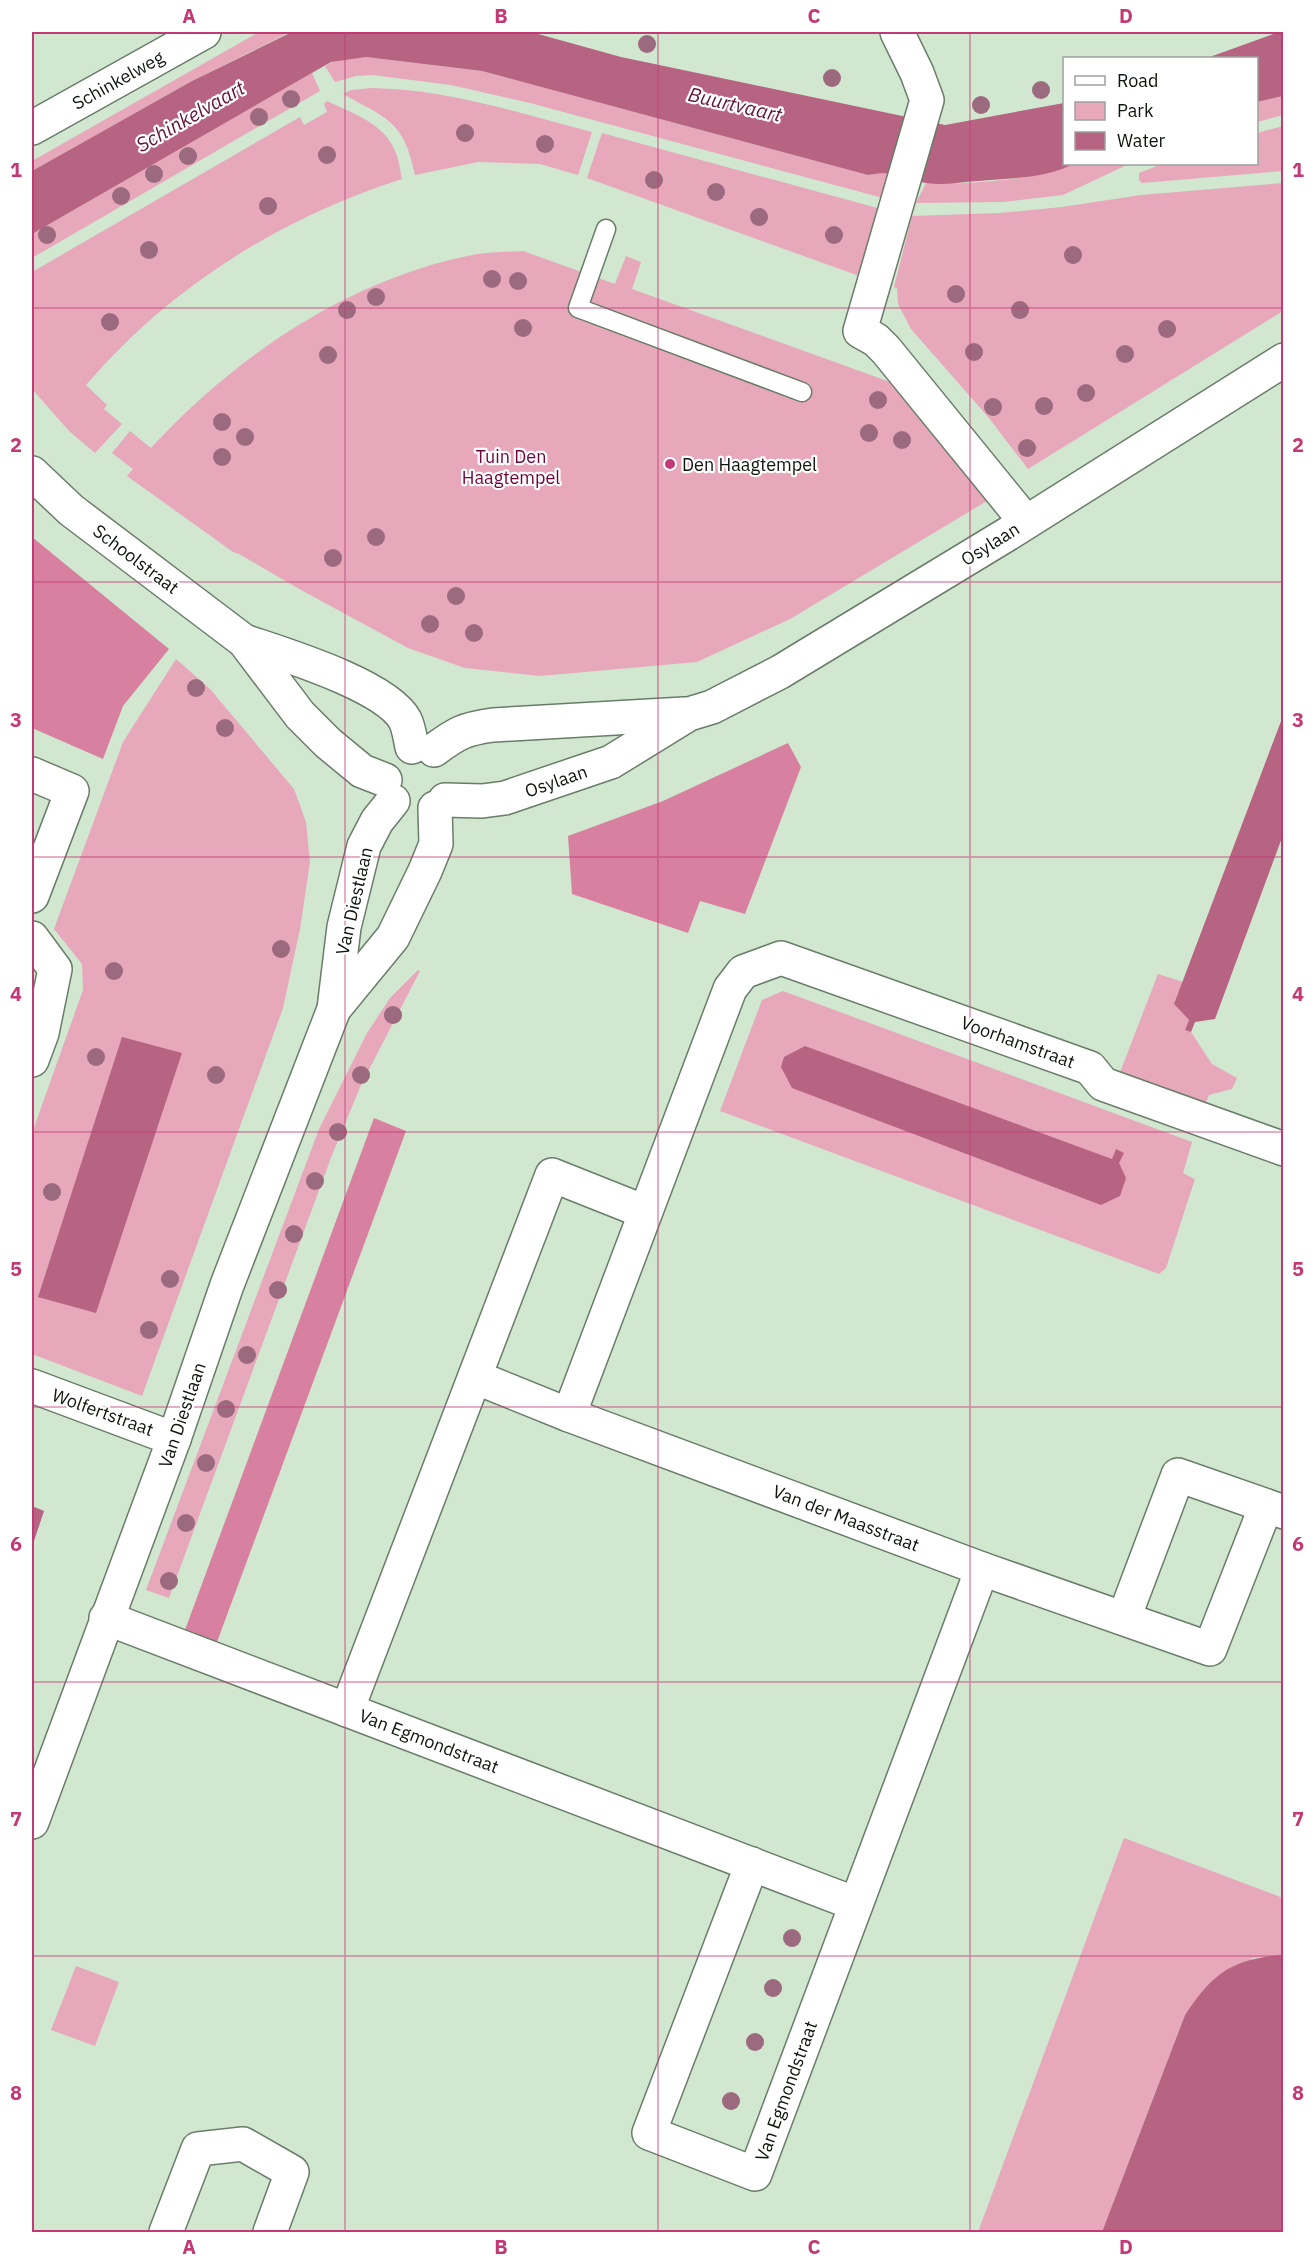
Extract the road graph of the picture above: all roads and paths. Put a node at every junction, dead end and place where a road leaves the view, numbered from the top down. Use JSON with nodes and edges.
{"nodes":[{"id":1,"x":204,"y":32,"type":"edge"},
{"id":2,"x":897,"y":32,"type":"edge"},
{"id":3,"x":32,"y":128,"type":"edge"},
{"id":4,"x":606,"y":229,"type":"dead end"},
{"id":5,"x":1284,"y":360,"type":"edge"},
{"id":6,"x":802,"y":392,"type":"dead end"},
{"id":7,"x":32,"y":473,"type":"edge"},
{"id":8,"x":1026,"y":522,"type":"junction"},
{"id":9,"x":244,"y":641,"type":"junction"},
{"id":10,"x":689,"y":714,"type":"junction"},
{"id":11,"x":423,"y":749,"type":"junction"},
{"id":12,"x":32,"y":774,"type":"edge"},
{"id":13,"x":389,"y":791,"type":"junction"},
{"id":14,"x":440,"y":804,"type":"junction"},
{"id":15,"x":32,"y":896,"type":"edge"},
{"id":16,"x":32,"y":938,"type":"edge"},
{"id":17,"x":334,"y":1009,"type":"junction"},
{"id":18,"x":32,"y":1060,"type":"edge"},
{"id":19,"x":1284,"y":1149,"type":"edge"},
{"id":20,"x":645,"y":1212,"type":"junction"},
{"id":21,"x":475,"y":1377,"type":"junction"},
{"id":22,"x":32,"y":1386,"type":"edge"},
{"id":23,"x":569,"y":1415,"type":"junction"},
{"id":24,"x":174,"y":1439,"type":"junction"},
{"id":25,"x":1275,"y":1509,"type":"edge"},
{"id":26,"x":982,"y":1569,"type":"junction"},
{"id":27,"x":106,"y":1618,"type":"junction"},
{"id":28,"x":1124,"y":1618,"type":"junction"},
{"id":29,"x":347,"y":1710,"type":"junction"},
{"id":30,"x":32,"y":1822,"type":"edge"},
{"id":31,"x":752,"y":1864,"type":"junction"},
{"id":32,"x":856,"y":1904,"type":"junction"},
{"id":33,"x":166,"y":2232,"type":"edge"},
{"id":34,"x":270,"y":2232,"type":"edge"}],
"edges":[{"from":1,"to":3,"type":"street","name":"Schinkelweg"},
{"from":2,"to":8,"type":"street"},
{"from":4,"to":6,"type":"lane"},
{"from":5,"to":8,"type":"street","name":"Osylaan"},
{"from":7,"to":9,"type":"street","name":"Schoolstraat"},
{"from":8,"to":10,"type":"street","name":"Osylaan"},
{"from":9,"to":11,"type":"street","name":"Schoolstraat"},
{"from":9,"to":13,"type":"street","name":"Schoolstraat"},
{"from":10,"to":11,"type":"street","name":"Osylaan"},
{"from":10,"to":14,"type":"street","name":"Osylaan"},
{"from":11,"to":13,"type":"street"},
{"from":11,"to":14,"type":"street"},
{"from":12,"to":15,"type":"street"},
{"from":13,"to":14,"type":"street"},
{"from":13,"to":17,"type":"street","name":"Van Diestlaan"},
{"from":14,"to":17,"type":"street","name":"Van Diestlaan"},
{"from":16,"to":18,"type":"street"},
{"from":17,"to":24,"type":"street","name":"Van Diestlaan"},
{"from":19,"to":20,"type":"street","name":"Voorhamstraat"},
{"from":20,"to":21,"type":"street"},
{"from":20,"to":23,"type":"street"},
{"from":21,"to":23,"type":"street","name":"Van der Maasstraat"},
{"from":21,"to":29,"type":"street"},
{"from":22,"to":24,"type":"street","name":"Wolfertstraat"},
{"from":23,"to":26,"type":"street","name":"Van der Maasstraat"},
{"from":24,"to":27,"type":"street","name":"Van Diestlaan"},
{"from":25,"to":28,"type":"street","name":"Van der Maasstraat"},
{"from":25,"to":28,"type":"street"},
{"from":26,"to":28,"type":"street","name":"Van der Maasstraat"},
{"from":26,"to":32,"type":"street"},
{"from":27,"to":29,"type":"street","name":"Van Egmondstraat"},
{"from":27,"to":30,"type":"street","name":"Van Diestlaan"},
{"from":29,"to":31,"type":"street","name":"Van Egmondstraat"},
{"from":31,"to":32,"type":"street","name":"Van Egmondstraat"},
{"from":31,"to":32,"type":"street","name":"Van Egmondstraat"},
{"from":33,"to":34,"type":"street"}]}
